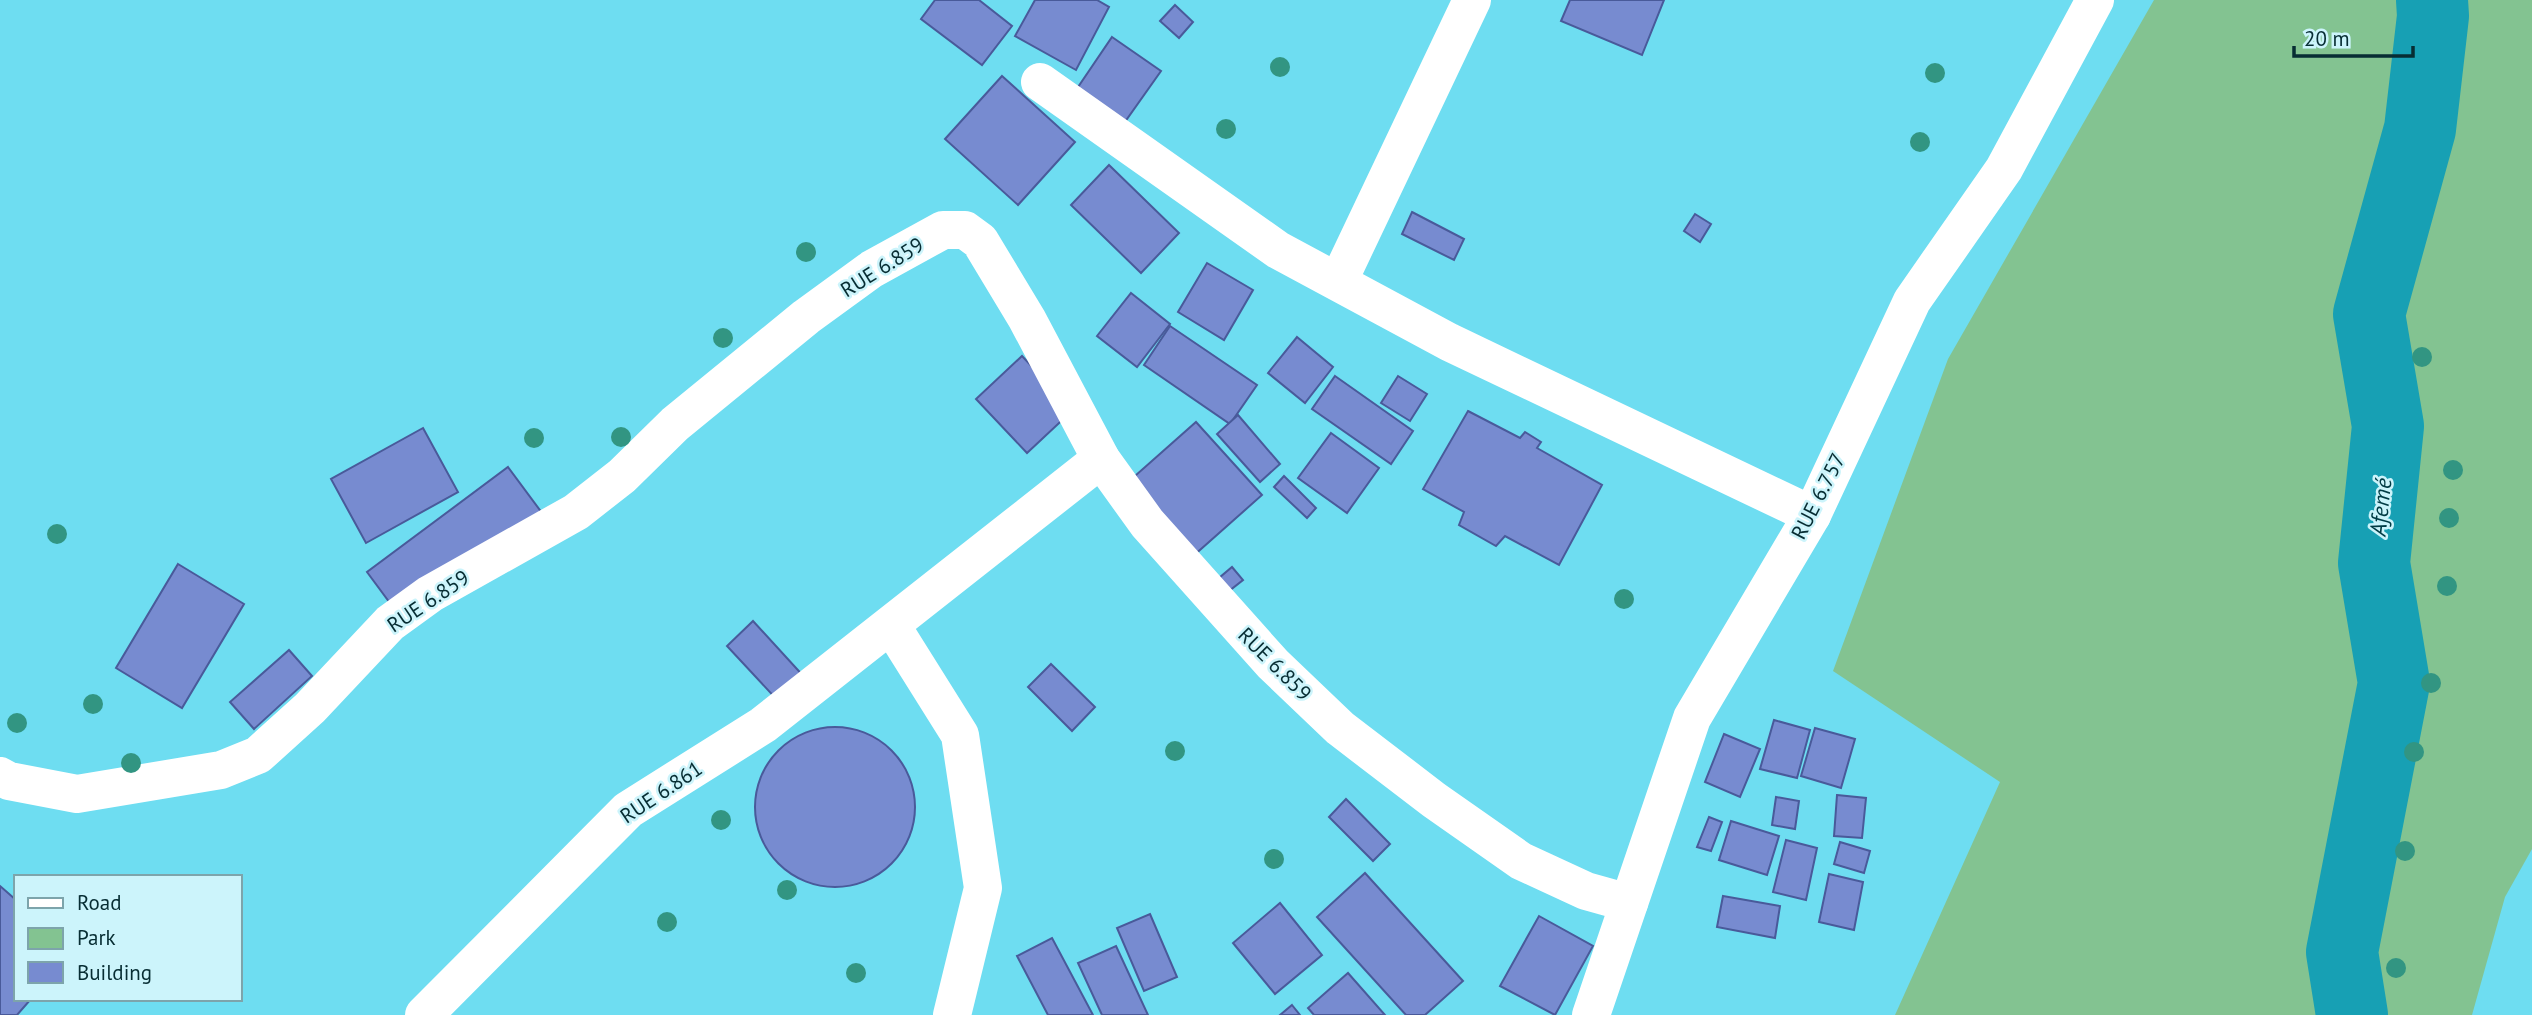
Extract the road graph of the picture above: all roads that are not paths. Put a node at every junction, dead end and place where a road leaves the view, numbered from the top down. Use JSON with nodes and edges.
{"nodes":[{"id":1,"x":1472,"y":0,"type":"edge"},
{"id":2,"x":2095,"y":0,"type":"edge"},
{"id":3,"x":1040,"y":82,"type":"dead end"},
{"id":4,"x":1339,"y":280,"type":"junction"},
{"id":5,"x":1101,"y":459,"type":"junction"},
{"id":6,"x":1812,"y":515,"type":"junction"},
{"id":7,"x":891,"y":625,"type":"junction"},
{"id":8,"x":0,"y":776,"type":"edge"},
{"id":9,"x":1629,"y":903,"type":"junction"},
{"id":10,"x":424,"y":1015,"type":"edge"},
{"id":11,"x":952,"y":1015,"type":"edge"},
{"id":12,"x":1591,"y":1015,"type":"edge"}],
"edges":[{"from":1,"to":4,"type":"street"},
{"from":2,"to":6,"type":"street","name":"RUE 6.757"},
{"from":3,"to":4,"type":"street"},
{"from":4,"to":6,"type":"street"},
{"from":5,"to":7,"type":"street","name":"RUE 6.861"},
{"from":5,"to":8,"type":"street","name":"RUE 6.859"},
{"from":5,"to":9,"type":"street","name":"RUE 6.859"},
{"from":6,"to":9,"type":"street","name":"RUE 6.757"},
{"from":7,"to":10,"type":"street","name":"RUE 6.861"},
{"from":7,"to":11,"type":"street"},
{"from":9,"to":12,"type":"street","name":"RUE 6.757"}]}
